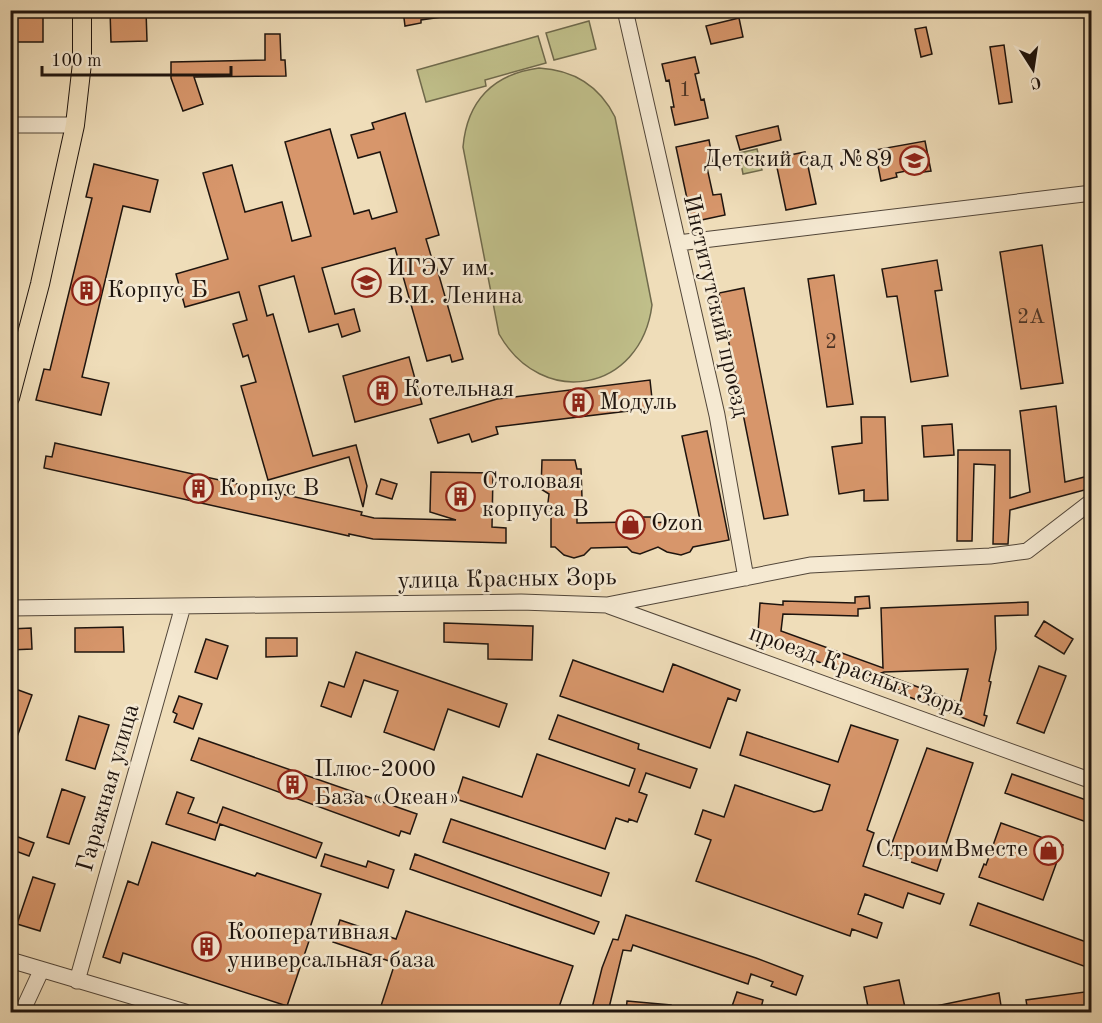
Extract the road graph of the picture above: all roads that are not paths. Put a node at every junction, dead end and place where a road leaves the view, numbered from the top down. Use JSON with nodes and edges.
{"nodes":[{"id":1,"x":82,"y":10,"type":"edge"},
{"id":2,"x":625,"y":10,"type":"edge"},
{"id":3,"x":10,"y":125,"type":"edge"},
{"id":4,"x":75,"y":125,"type":"junction"},
{"id":5,"x":1092,"y":193,"type":"edge"},
{"id":6,"x":678,"y":243,"type":"junction"},
{"id":7,"x":10,"y":398,"type":"edge"},
{"id":8,"x":1092,"y":501,"type":"edge"},
{"id":9,"x":746,"y":578,"type":"junction"},
{"id":10,"x":607,"y":605,"type":"junction"},
{"id":11,"x":183,"y":606,"type":"junction"},
{"id":12,"x":10,"y":608,"type":"edge"},
{"id":13,"x":1092,"y":781,"type":"edge"},
{"id":14,"x":10,"y":960,"type":"edge"},
{"id":15,"x":41,"y":971,"type":"junction"},
{"id":16,"x":78,"y":981,"type":"junction"},
{"id":17,"x":22,"y":1012,"type":"edge"},
{"id":18,"x":185,"y":1012,"type":"edge"}],
"edges":[{"from":1,"to":4,"type":"main road"},
{"from":2,"to":6,"type":"street","name":"Институтский проезд"},
{"from":3,"to":4,"type":"street"},
{"from":4,"to":7,"type":"main road"},
{"from":5,"to":6,"type":"street"},
{"from":6,"to":9,"type":"street","name":"Институтский проезд"},
{"from":8,"to":9,"type":"street","name":"улица Красных Зорь"},
{"from":9,"to":10,"type":"street","name":"улица Красных Зорь"},
{"from":10,"to":11,"type":"street","name":"улица Красных Зорь"},
{"from":10,"to":13,"type":"street","name":"проезд Красных Зорь"},
{"from":11,"to":12,"type":"street","name":"улица Красных Зорь"},
{"from":11,"to":16,"type":"street","name":"Гаражная улица"},
{"from":14,"to":15,"type":"street"},
{"from":15,"to":16,"type":"street"},
{"from":15,"to":17,"type":"street"},
{"from":16,"to":18,"type":"street"}]}
